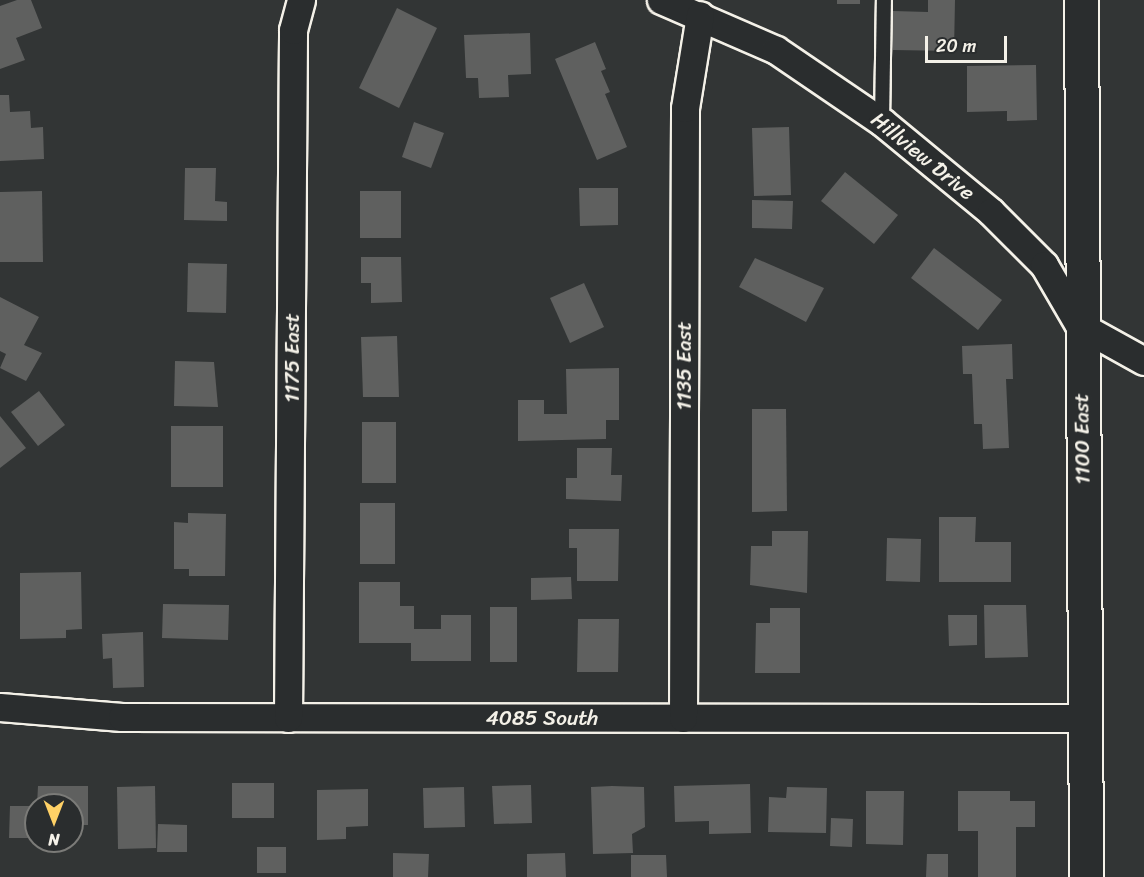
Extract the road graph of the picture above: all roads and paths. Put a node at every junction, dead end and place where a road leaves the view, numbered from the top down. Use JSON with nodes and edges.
{"nodes":[{"id":1,"x":301,"y":0,"type":"edge"},
{"id":2,"x":661,"y":0,"type":"edge"},
{"id":3,"x":884,"y":0,"type":"edge"},
{"id":4,"x":1081,"y":0,"type":"edge"},
{"id":5,"x":700,"y":15,"type":"junction"},
{"id":6,"x":882,"y":122,"type":"junction"},
{"id":7,"x":1079,"y":325,"type":"junction"},
{"id":8,"x":1144,"y":361,"type":"edge"},
{"id":9,"x":0,"y":707,"type":"edge"},
{"id":10,"x":288,"y":718,"type":"junction"},
{"id":11,"x":683,"y":718,"type":"junction"},
{"id":12,"x":1085,"y":718,"type":"junction"},
{"id":13,"x":1086,"y":877,"type":"edge"}],
"edges":[{"from":1,"to":10,"type":"street","name":"1175 East"},
{"from":2,"to":5,"type":"street","name":"Hillview Drive"},
{"from":3,"to":6,"type":"lane"},
{"from":4,"to":7,"type":"street","name":"1100 East"},
{"from":5,"to":6,"type":"street","name":"Hillview Drive"},
{"from":5,"to":11,"type":"street","name":"1135 East"},
{"from":6,"to":7,"type":"street","name":"Hillview Drive"},
{"from":7,"to":8,"type":"street"},
{"from":7,"to":12,"type":"street","name":"1100 East"},
{"from":9,"to":10,"type":"street","name":"4085 South"},
{"from":10,"to":11,"type":"street","name":"4085 South"},
{"from":11,"to":12,"type":"street","name":"4085 South"},
{"from":12,"to":13,"type":"street","name":"1100 East"}]}
